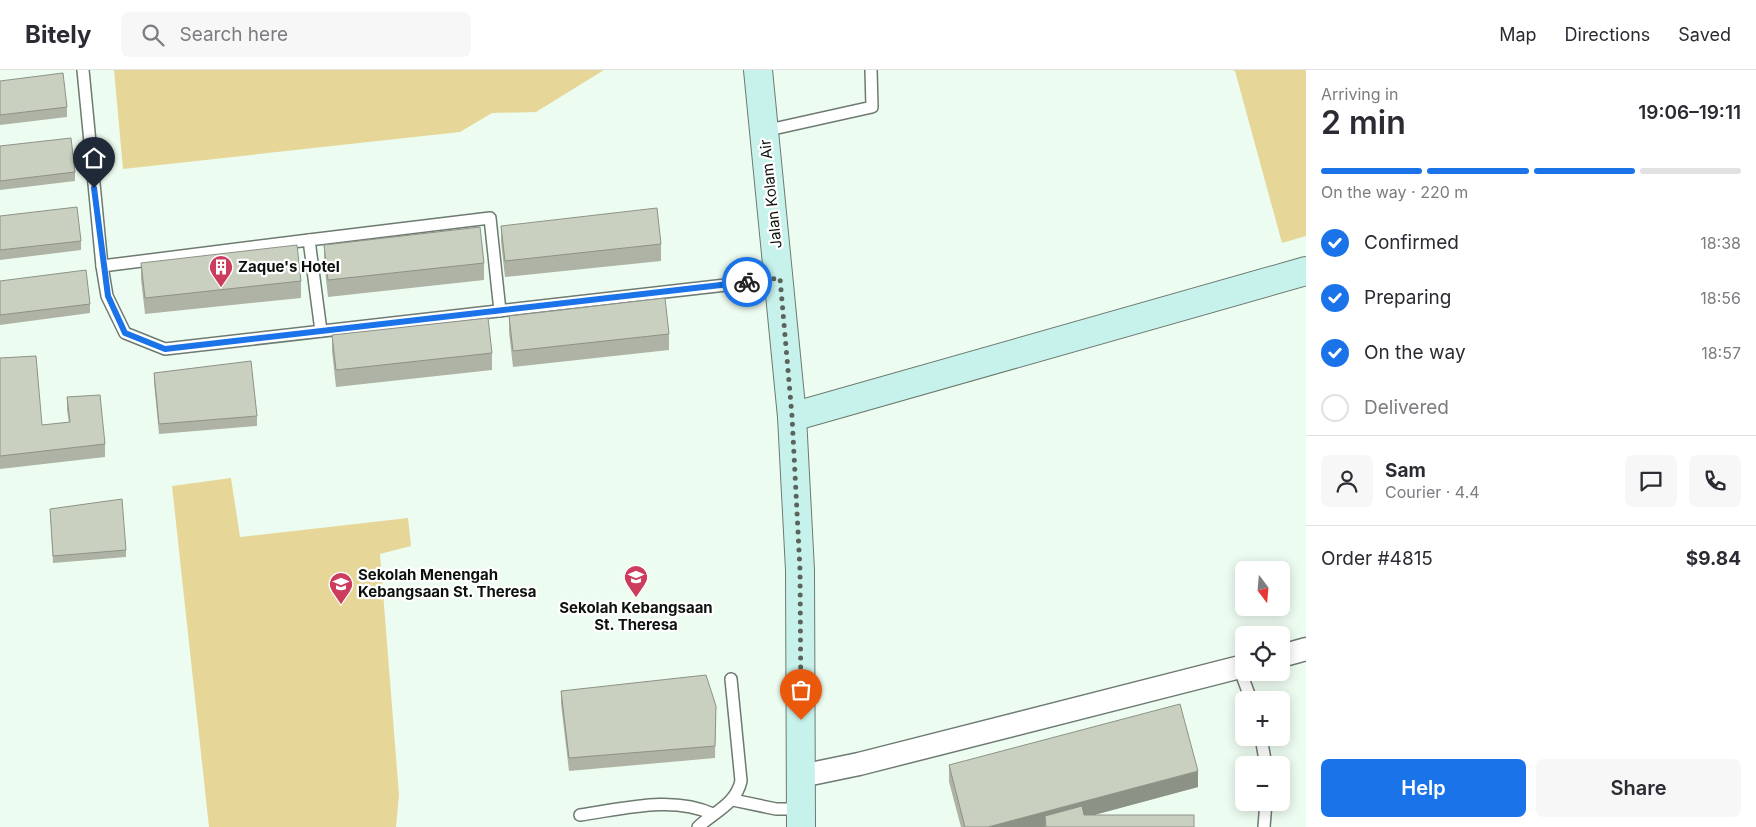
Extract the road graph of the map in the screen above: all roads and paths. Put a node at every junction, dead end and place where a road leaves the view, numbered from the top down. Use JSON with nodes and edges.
{"nodes":[{"id":1,"x":83,"y":70,"type":"edge"},
{"id":2,"x":758,"y":70,"type":"edge"},
{"id":3,"x":871,"y":70,"type":"edge"},
{"id":4,"x":764,"y":131,"type":"junction"},
{"id":5,"x":309,"y":240,"type":"junction"},
{"id":6,"x":102,"y":266,"type":"junction"},
{"id":7,"x":1306,"y":271,"type":"edge"},
{"id":8,"x":780,"y":278,"type":"junction"},
{"id":9,"x":500,"y":311,"type":"junction"},
{"id":10,"x":321,"y":331,"type":"junction"},
{"id":11,"x":792,"y":416,"type":"junction"},
{"id":12,"x":1306,"y":650,"type":"edge"},
{"id":13,"x":1290,"y":654,"type":"edge"},
{"id":14,"x":1235,"y":668,"type":"edge"},
{"id":15,"x":731,"y":679,"type":"dead end"},
{"id":16,"x":801,"y":776,"type":"junction"},
{"id":17,"x":733,"y":800,"type":"junction"},
{"id":18,"x":1265,"y":811,"type":"edge"},
{"id":19,"x":713,"y":814,"type":"junction"},
{"id":20,"x":580,"y":815,"type":"dead end"},
{"id":21,"x":801,"y":818,"type":"edge"},
{"id":22,"x":698,"y":827,"type":"edge"},
{"id":23,"x":1264,"y":827,"type":"edge"}],
"edges":[{"from":1,"to":6,"type":"lane"},
{"from":2,"to":4,"type":"main road","name":"Jalan Kolam Air"},
{"from":3,"to":4,"type":"lane"},
{"from":4,"to":8,"type":"main road","name":"Jalan Kolam Air"},
{"from":5,"to":6,"type":"lane"},
{"from":5,"to":9,"type":"lane"},
{"from":5,"to":10,"type":"lane"},
{"from":6,"to":10,"type":"lane"},
{"from":7,"to":11,"type":"main road"},
{"from":8,"to":9,"type":"lane"},
{"from":8,"to":11,"type":"main road","name":"Jalan Kolam Air"},
{"from":9,"to":10,"type":"lane"},
{"from":11,"to":16,"type":"main road","name":"Jalan Kolam Air"},
{"from":12,"to":13,"type":"street"},
{"from":14,"to":16,"type":"street"},
{"from":15,"to":17,"type":"lane"},
{"from":16,"to":21,"type":"main road","name":"Jalan Kolam Air"},
{"from":17,"to":19,"type":"lane"},
{"from":17,"to":21,"type":"lane"},
{"from":18,"to":23,"type":"lane"},
{"from":19,"to":20,"type":"lane"},
{"from":19,"to":22,"type":"lane"}]}
